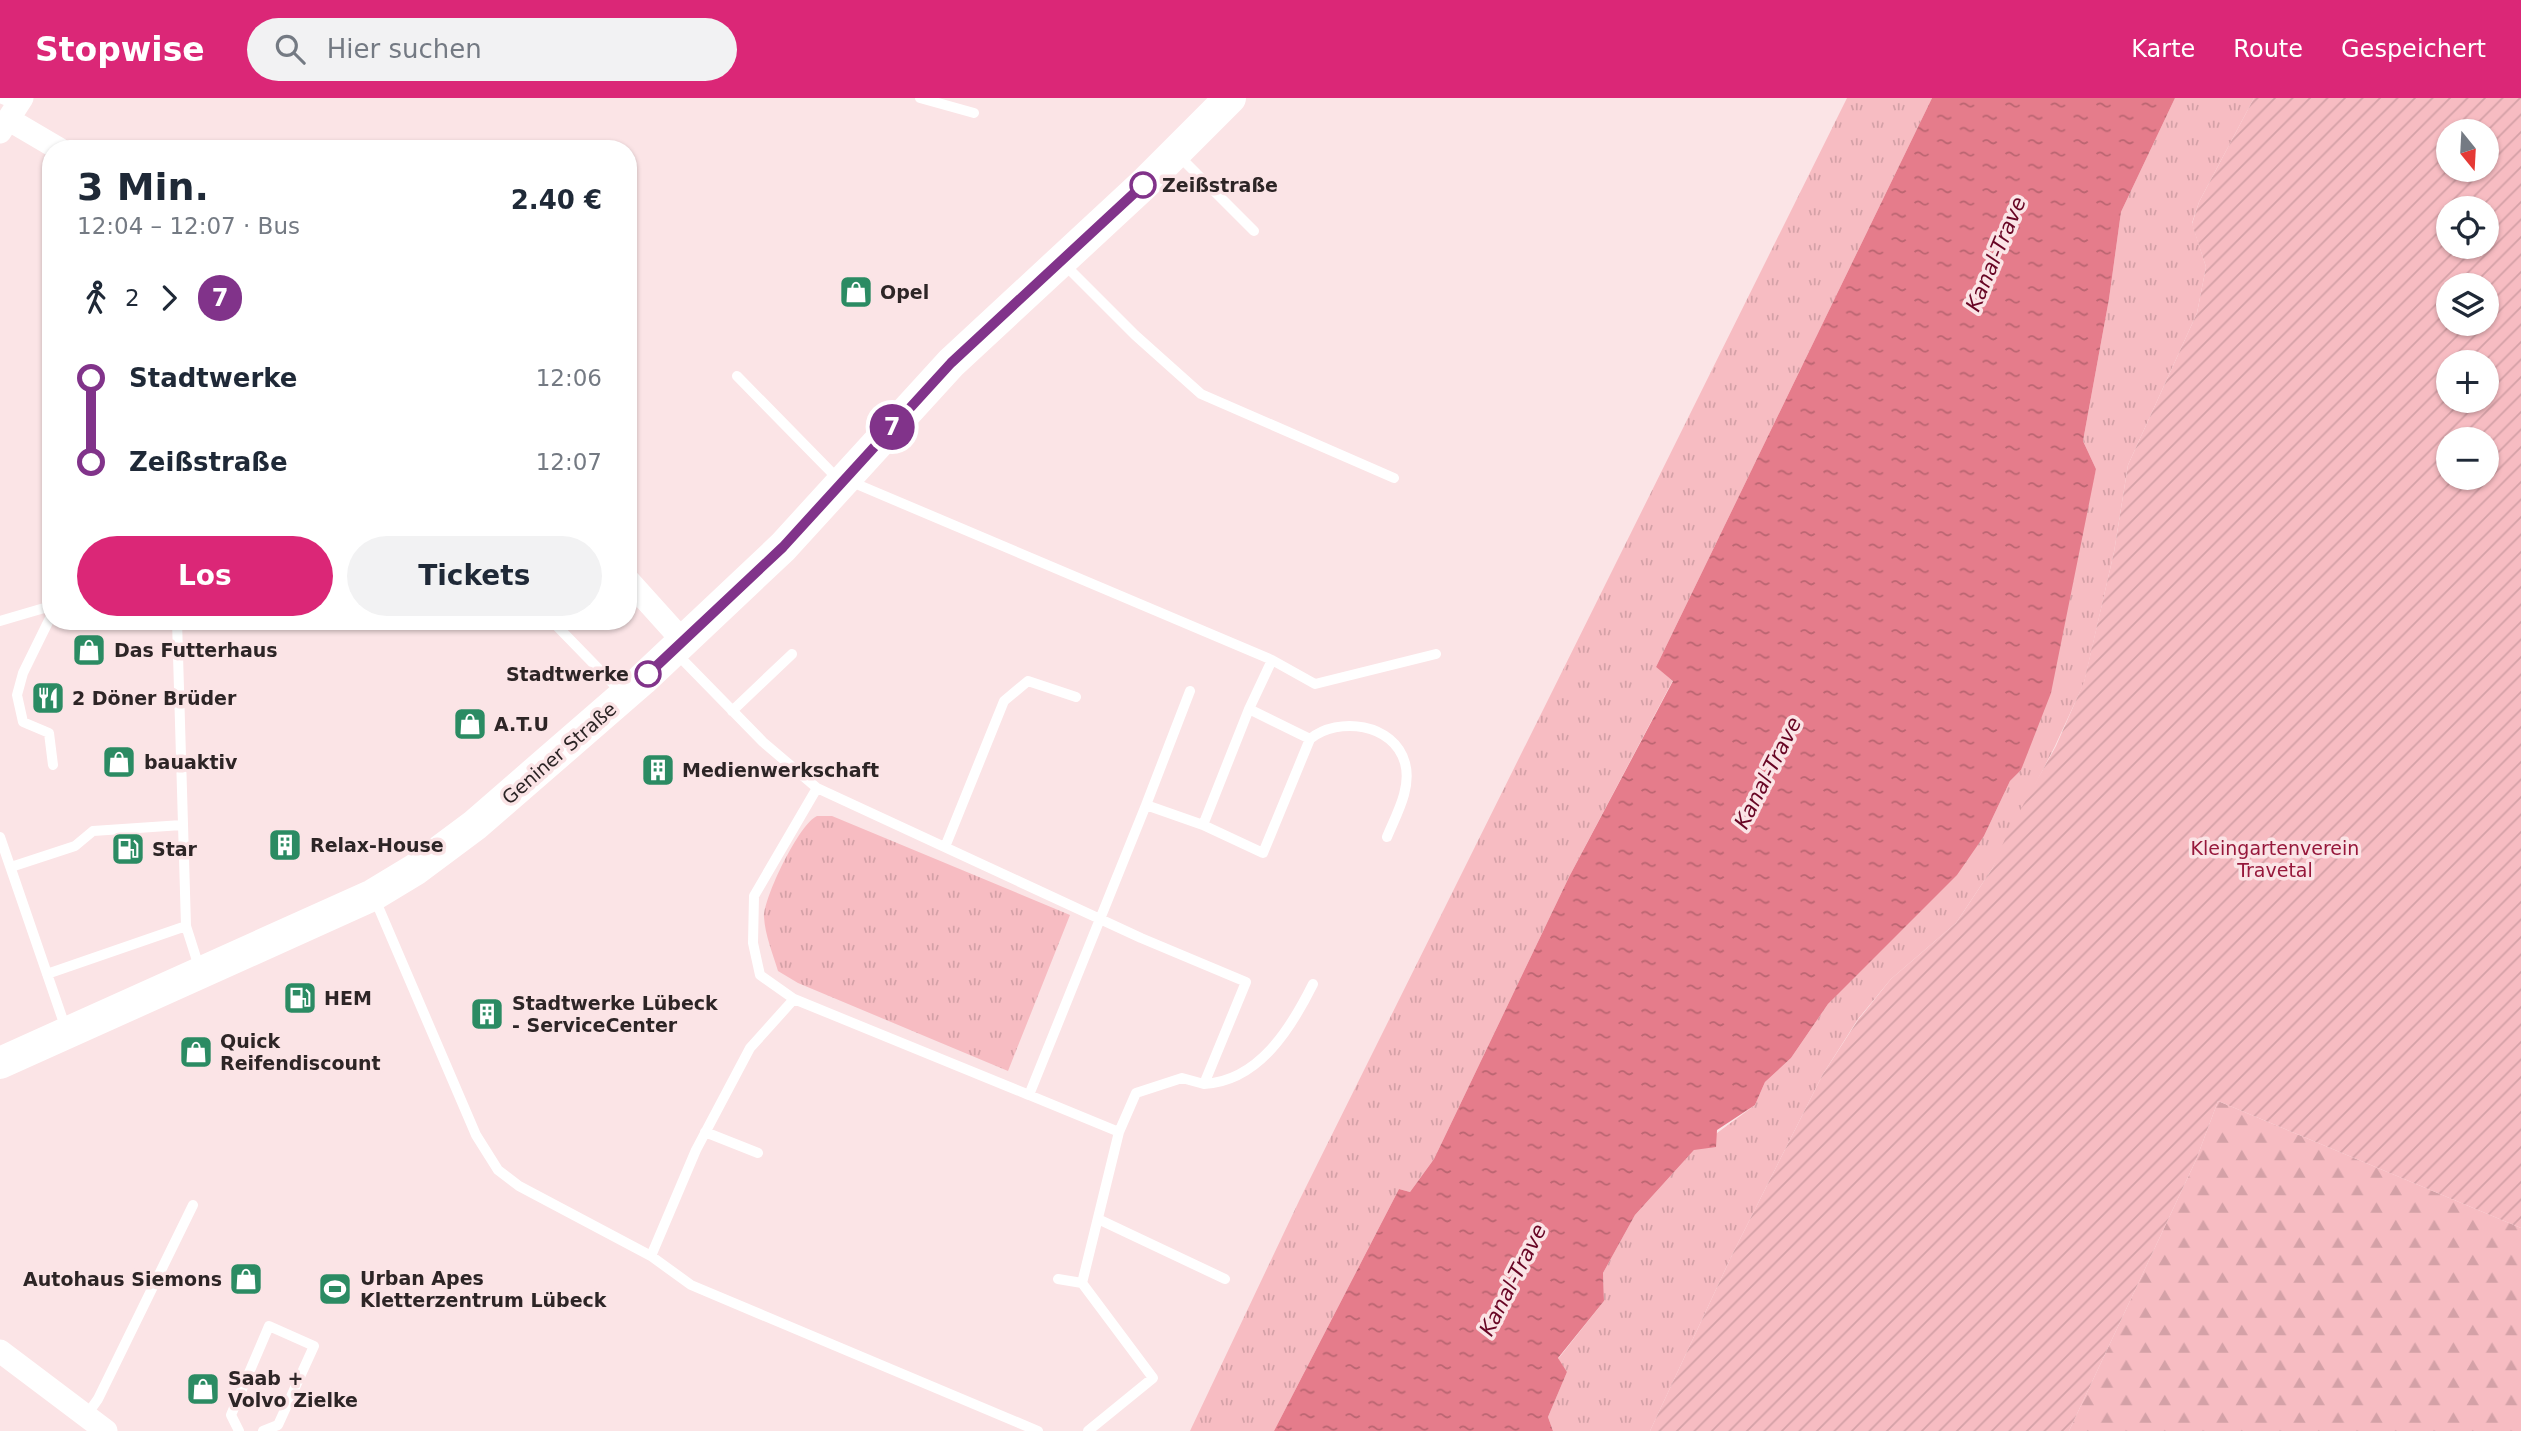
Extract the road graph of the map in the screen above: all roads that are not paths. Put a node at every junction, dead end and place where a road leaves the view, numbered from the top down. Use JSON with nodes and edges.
{"nodes":[{"id":1,"x":920,"y":98,"type":"edge"},
{"id":2,"x":1230,"y":98,"type":"edge"},
{"id":3,"x":9,"y":110,"type":"edge"},
{"id":4,"x":974,"y":113,"type":"dead end"},
{"id":5,"x":47,"y":140,"type":"edge"},
{"id":6,"x":1174,"y":151,"type":"junction"},
{"id":7,"x":1254,"y":231,"type":"dead end"},
{"id":8,"x":1061,"y":261,"type":"junction"},
{"id":9,"x":737,"y":376,"type":"dead end"},
{"id":10,"x":1394,"y":478,"type":"dead end"},
{"id":11,"x":843,"y":481,"type":"junction"},
{"id":12,"x":637,"y":592,"type":"edge"},
{"id":13,"x":42,"y":609,"type":"edge"},
{"id":14,"x":0,"y":621,"type":"edge"},
{"id":15,"x":44,"y":630,"type":"edge"},
{"id":16,"x":177,"y":630,"type":"edge"},
{"id":17,"x":561,"y":630,"type":"edge"},
{"id":18,"x":678,"y":646,"type":"junction"},
{"id":19,"x":792,"y":654,"type":"dead end"},
{"id":20,"x":1436,"y":654,"type":"dead end"},
{"id":21,"x":1272,"y":660,"type":"junction"},
{"id":22,"x":1190,"y":691,"type":"dead end"},
{"id":23,"x":625,"y":696,"type":"junction"},
{"id":24,"x":1076,"y":696,"type":"dead end"},
{"id":25,"x":1249,"y":709,"type":"junction"},
{"id":26,"x":732,"y":711,"type":"junction"},
{"id":27,"x":1310,"y":739,"type":"junction"},
{"id":28,"x":53,"y":765,"type":"dead end"},
{"id":29,"x":817,"y":788,"type":"junction"},
{"id":30,"x":1146,"y":805,"type":"junction"},
{"id":31,"x":183,"y":825,"type":"junction"},
{"id":32,"x":1203,"y":825,"type":"junction"},
{"id":33,"x":0,"y":837,"type":"edge"},
{"id":34,"x":1387,"y":837,"type":"dead end"},
{"id":35,"x":945,"y":847,"type":"junction"},
{"id":36,"x":11,"y":867,"type":"junction"},
{"id":37,"x":373,"y":895,"type":"junction"},
{"id":38,"x":1102,"y":918,"type":"junction"},
{"id":39,"x":186,"y":926,"type":"junction"},
{"id":40,"x":201,"y":972,"type":"junction"},
{"id":41,"x":47,"y":974,"type":"junction"},
{"id":42,"x":1313,"y":984,"type":"dead end"},
{"id":43,"x":794,"y":999,"type":"junction"},
{"id":44,"x":67,"y":1033,"type":"junction"},
{"id":45,"x":0,"y":1063,"type":"edge"},
{"id":46,"x":1204,"y":1084,"type":"junction"},
{"id":47,"x":1030,"y":1096,"type":"junction"},
{"id":48,"x":705,"y":1132,"type":"junction"},
{"id":49,"x":1119,"y":1132,"type":"junction"},
{"id":50,"x":758,"y":1153,"type":"dead end"},
{"id":51,"x":193,"y":1205,"type":"dead end"},
{"id":52,"x":1098,"y":1219,"type":"junction"},
{"id":53,"x":651,"y":1256,"type":"junction"},
{"id":54,"x":1058,"y":1279,"type":"dead end"},
{"id":55,"x":1225,"y":1279,"type":"dead end"},
{"id":56,"x":1082,"y":1283,"type":"junction"},
{"id":57,"x":1,"y":1353,"type":"edge"},
{"id":58,"x":86,"y":1416,"type":"junction"},
{"id":59,"x":106,"y":1431,"type":"edge"},
{"id":60,"x":239,"y":1431,"type":"edge"},
{"id":61,"x":263,"y":1431,"type":"edge"},
{"id":62,"x":1038,"y":1431,"type":"edge"},
{"id":63,"x":1088,"y":1431,"type":"edge"}],
"edges":[{"from":1,"to":4,"type":"lane"},
{"from":2,"to":6,"type":"main road","name":"Geniner Straße"},
{"from":3,"to":5,"type":"street"},
{"from":6,"to":7,"type":"lane"},
{"from":6,"to":8,"type":"main road","name":"Geniner Straße"},
{"from":8,"to":10,"type":"lane"},
{"from":8,"to":11,"type":"main road","name":"Geniner Straße"},
{"from":9,"to":11,"type":"lane"},
{"from":11,"to":18,"type":"main road","name":"Geniner Straße"},
{"from":11,"to":21,"type":"lane"},
{"from":12,"to":18,"type":"street"},
{"from":13,"to":14,"type":"lane"},
{"from":15,"to":28,"type":"lane"},
{"from":16,"to":31,"type":"lane"},
{"from":17,"to":23,"type":"lane"},
{"from":18,"to":23,"type":"main road","name":"Geniner Straße"},
{"from":18,"to":26,"type":"lane"},
{"from":19,"to":26,"type":"lane"},
{"from":20,"to":21,"type":"lane"},
{"from":21,"to":25,"type":"lane"},
{"from":22,"to":30,"type":"lane"},
{"from":23,"to":37,"type":"main road","name":"Geniner Straße"},
{"from":24,"to":35,"type":"lane"},
{"from":25,"to":27,"type":"lane"},
{"from":25,"to":32,"type":"lane"},
{"from":26,"to":29,"type":"lane"},
{"from":27,"to":32,"type":"lane"},
{"from":27,"to":34,"type":"lane"},
{"from":29,"to":35,"type":"lane"},
{"from":29,"to":43,"type":"lane"},
{"from":30,"to":32,"type":"lane"},
{"from":30,"to":38,"type":"lane"},
{"from":31,"to":36,"type":"lane"},
{"from":31,"to":39,"type":"lane"},
{"from":33,"to":36,"type":"lane"},
{"from":35,"to":38,"type":"lane"},
{"from":36,"to":41,"type":"lane"},
{"from":37,"to":40,"type":"main road","name":"Geniner Straße"},
{"from":37,"to":53,"type":"lane"},
{"from":38,"to":46,"type":"lane"},
{"from":38,"to":47,"type":"lane"},
{"from":39,"to":40,"type":"lane"},
{"from":39,"to":41,"type":"lane"},
{"from":40,"to":44,"type":"main road","name":"Geniner Straße"},
{"from":41,"to":44,"type":"lane"},
{"from":42,"to":46,"type":"lane"},
{"from":43,"to":47,"type":"lane"},
{"from":43,"to":48,"type":"lane"},
{"from":44,"to":45,"type":"main road","name":"Geniner Straße"},
{"from":46,"to":49,"type":"lane"},
{"from":47,"to":49,"type":"lane"},
{"from":48,"to":50,"type":"lane"},
{"from":48,"to":53,"type":"lane"},
{"from":49,"to":52,"type":"lane"},
{"from":51,"to":58,"type":"lane"},
{"from":52,"to":55,"type":"lane"},
{"from":52,"to":56,"type":"lane"},
{"from":53,"to":62,"type":"lane"},
{"from":54,"to":56,"type":"lane"},
{"from":56,"to":63,"type":"lane"},
{"from":57,"to":58,"type":"street"},
{"from":58,"to":59,"type":"street"},
{"from":60,"to":61,"type":"lane"}]}
